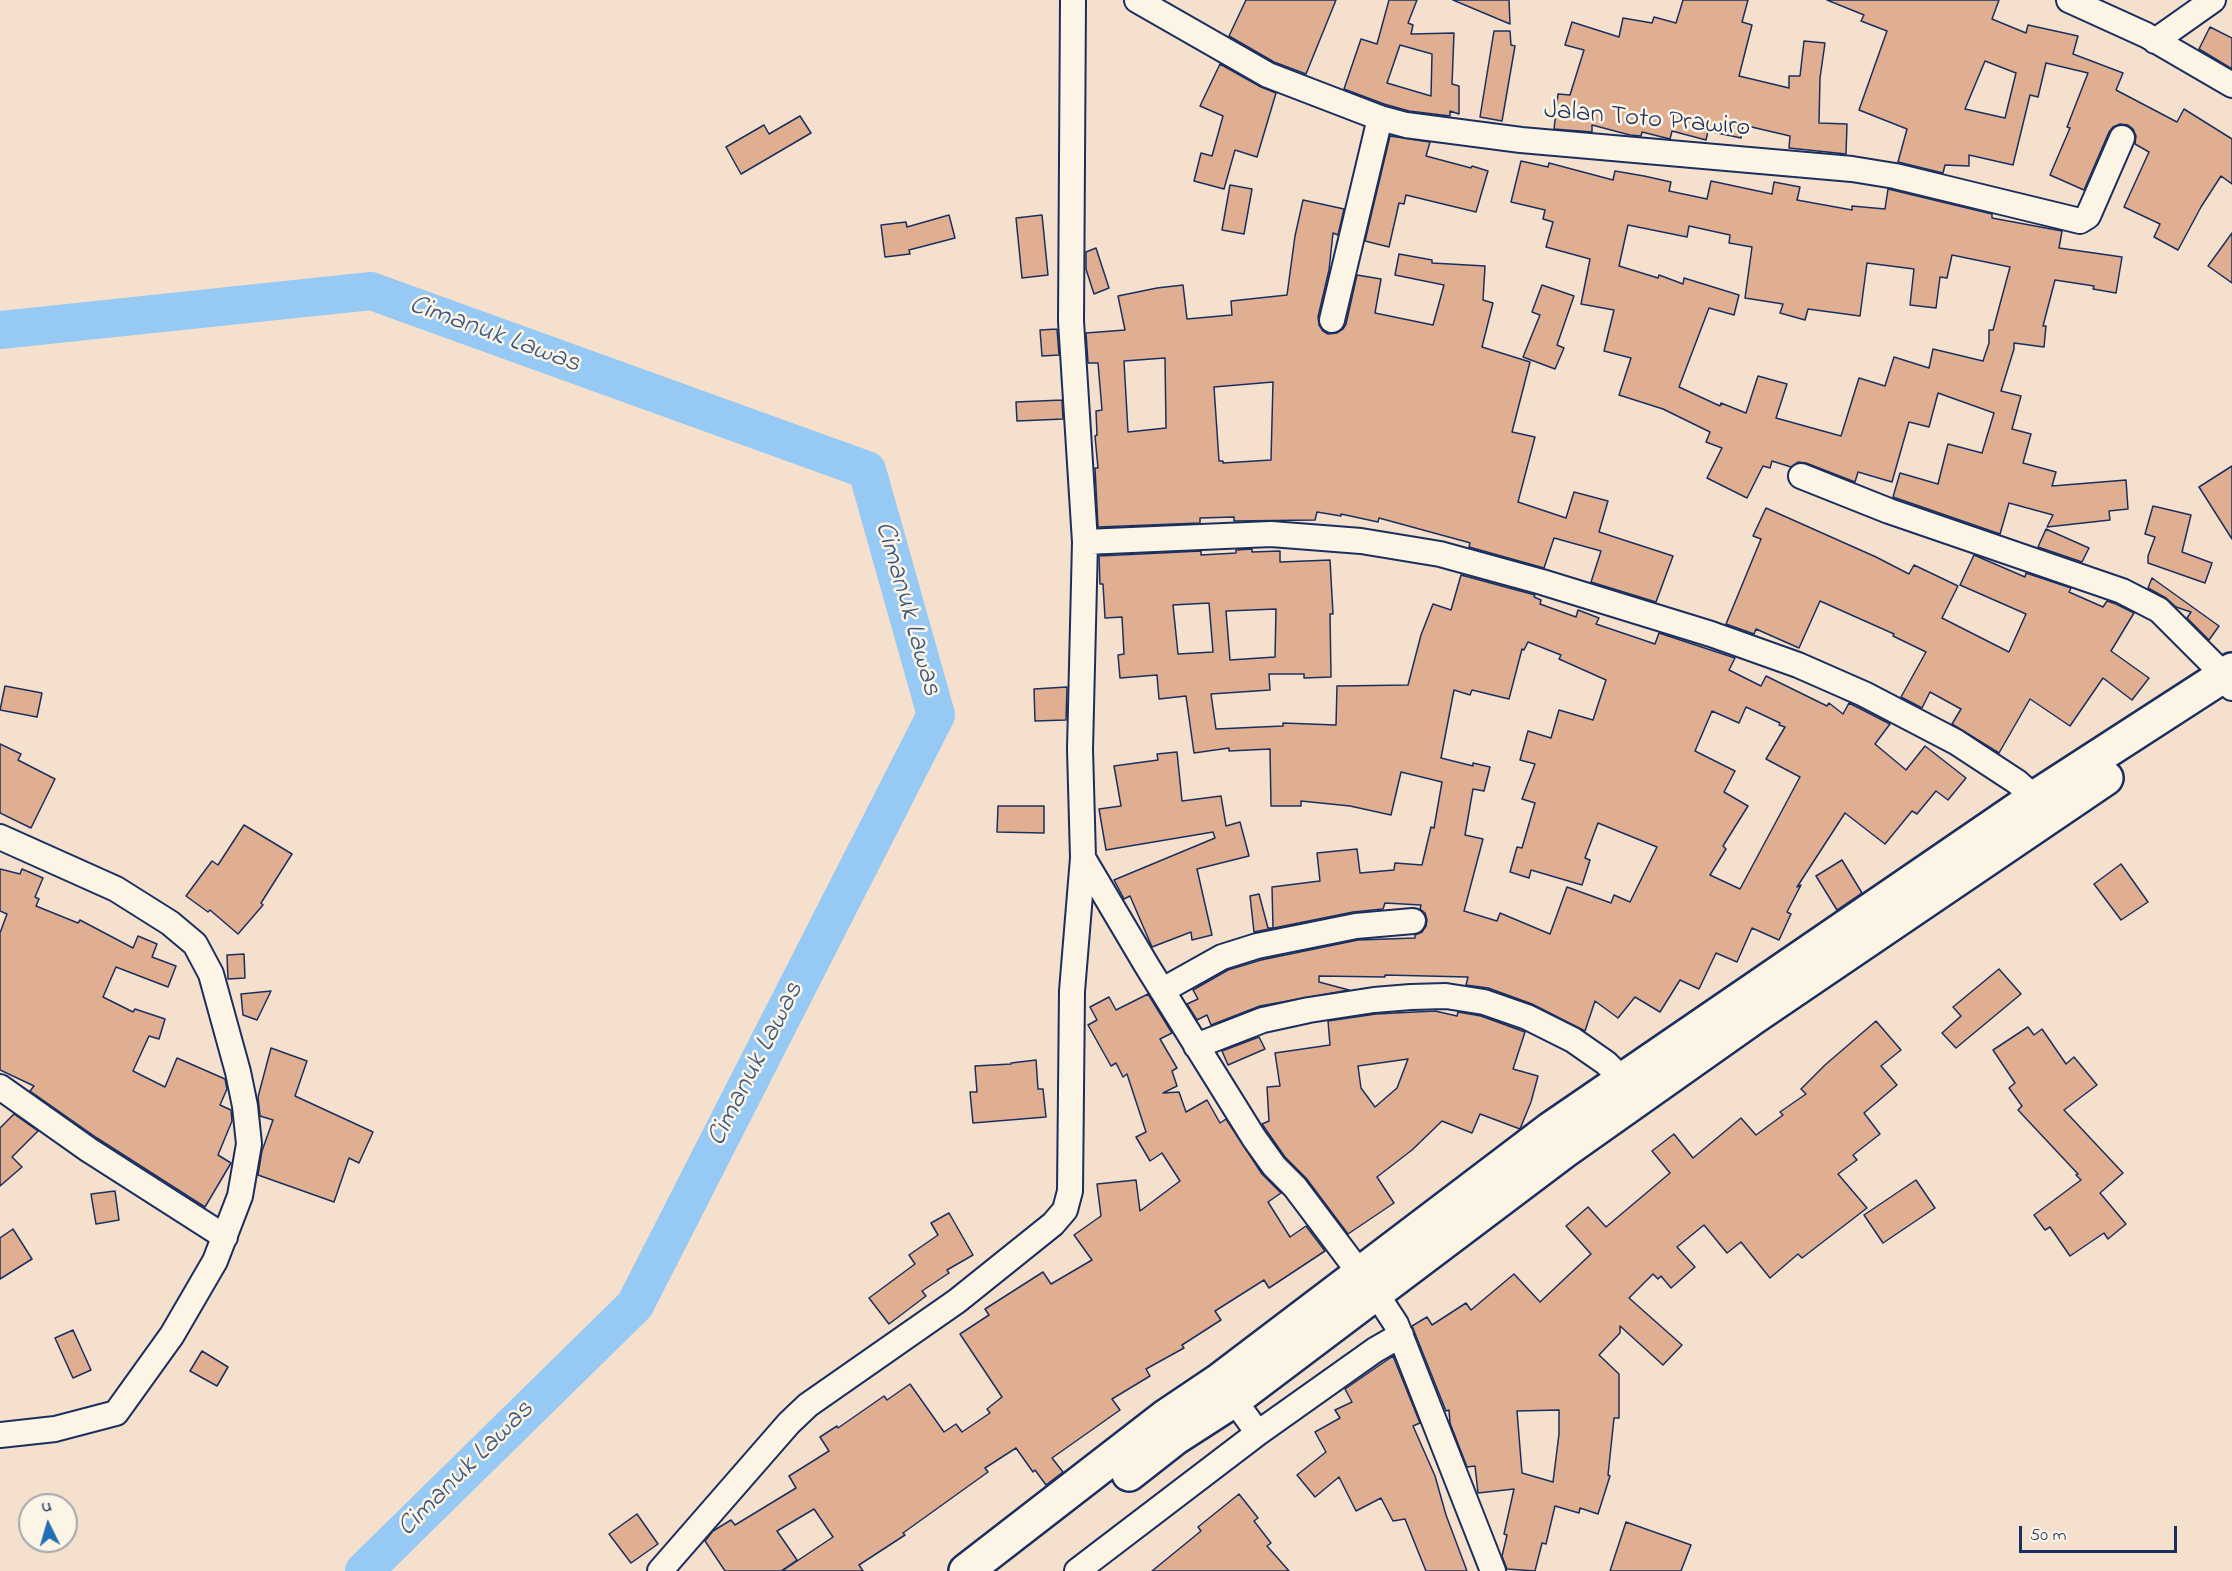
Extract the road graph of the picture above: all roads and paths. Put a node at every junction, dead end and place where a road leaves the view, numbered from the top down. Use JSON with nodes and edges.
{"nodes":[{"id":1,"x":1073,"y":0,"type":"edge"},
{"id":2,"x":1137,"y":0,"type":"edge"},
{"id":3,"x":2069,"y":0,"type":"edge"},
{"id":4,"x":2212,"y":0,"type":"edge"},
{"id":5,"x":2155,"y":42,"type":"junction"},
{"id":6,"x":2232,"y":85,"type":"edge"},
{"id":7,"x":1380,"y":118,"type":"junction"},
{"id":8,"x":2122,"y":138,"type":"dead end"},
{"id":9,"x":1332,"y":320,"type":"dead end"},
{"id":10,"x":1801,"y":476,"type":"dead end"},
{"id":11,"x":1086,"y":542,"type":"junction"},
{"id":12,"x":2224,"y":676,"type":"edge"},
{"id":13,"x":2033,"y":796,"type":"junction"},
{"id":14,"x":0,"y":837,"type":"edge"},
{"id":15,"x":1083,"y":858,"type":"junction"},
{"id":16,"x":1413,"y":921,"type":"dead end"},
{"id":17,"x":1163,"y":990,"type":"junction"},
{"id":18,"x":1196,"y":1046,"type":"junction"},
{"id":19,"x":1621,"y":1078,"type":"junction"},
{"id":20,"x":0,"y":1087,"type":"edge"},
{"id":21,"x":225,"y":1237,"type":"junction"},
{"id":22,"x":1375,"y":1294,"type":"junction"},
{"id":23,"x":1227,"y":1390,"type":"junction"},
{"id":24,"x":1258,"y":1433,"type":"junction"},
{"id":25,"x":0,"y":1435,"type":"edge"},
{"id":26,"x":1085,"y":1493,"type":"junction"},
{"id":27,"x":660,"y":1571,"type":"edge"},
{"id":28,"x":966,"y":1571,"type":"edge"},
{"id":29,"x":1002,"y":1571,"type":"edge"},
{"id":30,"x":1077,"y":1571,"type":"edge"},
{"id":31,"x":1493,"y":1571,"type":"edge"}],
"edges":[{"from":1,"to":11,"type":"street"},
{"from":2,"to":7,"type":"street","name":"Jalan Toto Prawiro"},
{"from":3,"to":5,"type":"street"},
{"from":4,"to":5,"type":"street"},
{"from":5,"to":6,"type":"street"},
{"from":7,"to":8,"type":"street","name":"Jalan Toto Prawiro"},
{"from":7,"to":9,"type":"street"},
{"from":10,"to":12,"type":"street"},
{"from":11,"to":13,"type":"street"},
{"from":11,"to":15,"type":"street"},
{"from":12,"to":13,"type":"main road"},
{"from":13,"to":19,"type":"main road"},
{"from":14,"to":21,"type":"street"},
{"from":15,"to":17,"type":"street"},
{"from":15,"to":27,"type":"street"},
{"from":16,"to":17,"type":"street"},
{"from":17,"to":18,"type":"street"},
{"from":18,"to":19,"type":"street"},
{"from":18,"to":22,"type":"street"},
{"from":19,"to":22,"type":"main road"},
{"from":20,"to":21,"type":"street"},
{"from":21,"to":25,"type":"street"},
{"from":22,"to":23,"type":"main road"},
{"from":22,"to":24,"type":"street"},
{"from":22,"to":31,"type":"street"},
{"from":23,"to":24,"type":"street"},
{"from":23,"to":26,"type":"main road"},
{"from":24,"to":30,"type":"street"},
{"from":26,"to":28,"type":"main road"},
{"from":26,"to":29,"type":"main road"}]}
